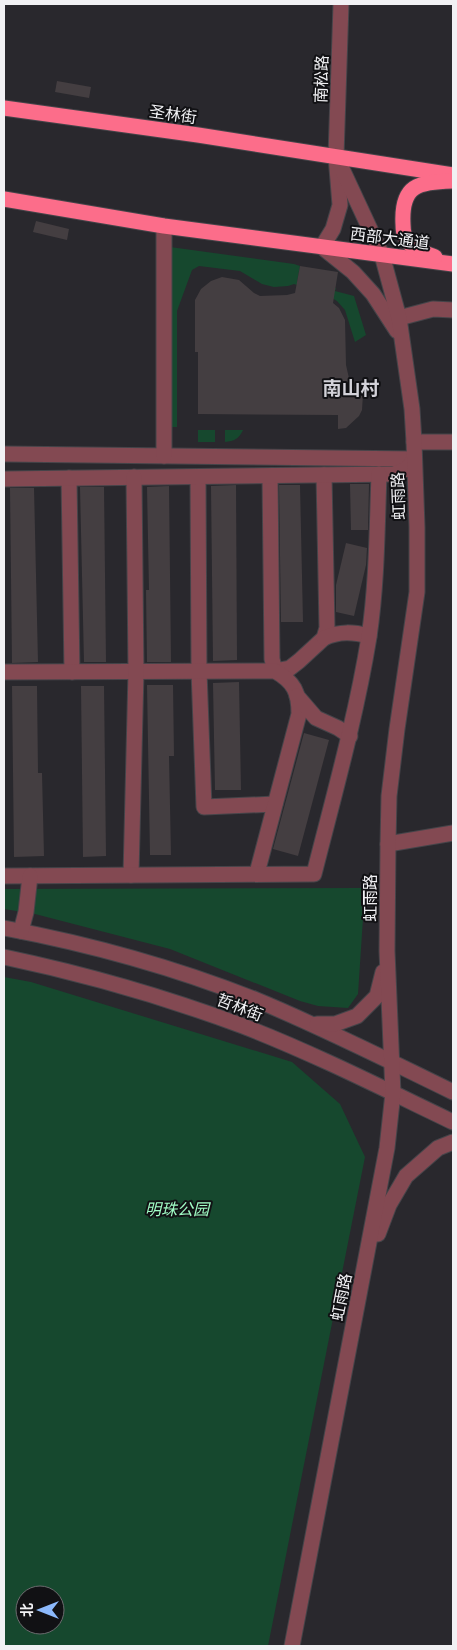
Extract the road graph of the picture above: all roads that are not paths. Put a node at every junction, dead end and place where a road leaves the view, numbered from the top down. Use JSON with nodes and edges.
{"nodes":[{"id":1,"x":341,"y":4,"type":"edge"},
{"id":2,"x":4,"y":108,"type":"edge"},
{"id":3,"x":336,"y":156,"type":"junction"},
{"id":4,"x":453,"y":175,"type":"edge"},
{"id":5,"x":453,"y":181,"type":"edge"},
{"id":6,"x":4,"y":199,"type":"edge"},
{"id":7,"x":164,"y":226,"type":"junction"},
{"id":8,"x":322,"y":247,"type":"junction"},
{"id":9,"x":382,"y":255,"type":"junction"},
{"id":10,"x":452,"y":264,"type":"edge"},
{"id":11,"x":453,"y":310,"type":"edge"},
{"id":12,"x":399,"y":318,"type":"junction"},
{"id":13,"x":402,"y":340,"type":"junction"},
{"id":14,"x":414,"y":442,"type":"junction"},
{"id":15,"x":453,"y":442,"type":"edge"},
{"id":16,"x":4,"y":454,"type":"edge"},
{"id":17,"x":164,"y":456,"type":"junction"},
{"id":18,"x":414,"y":459,"type":"junction"},
{"id":19,"x":379,"y":474,"type":"junction"},
{"id":20,"x":324,"y":475,"type":"junction"},
{"id":21,"x":198,"y":476,"type":"junction"},
{"id":22,"x":270,"y":476,"type":"junction"},
{"id":23,"x":134,"y":477,"type":"junction"},
{"id":24,"x":69,"y":478,"type":"junction"},
{"id":25,"x":4,"y":479,"type":"edge"},
{"id":26,"x":369,"y":636,"type":"junction"},
{"id":27,"x":324,"y":638,"type":"junction"},
{"id":28,"x":297,"y":662,"type":"junction"},
{"id":29,"x":199,"y":671,"type":"junction"},
{"id":30,"x":275,"y":671,"type":"junction"},
{"id":31,"x":4,"y":672,"type":"edge"},
{"id":32,"x":72,"y":672,"type":"junction"},
{"id":33,"x":136,"y":672,"type":"junction"},
{"id":34,"x":295,"y":691,"type":"junction"},
{"id":35,"x":350,"y":736,"type":"junction"},
{"id":36,"x":275,"y":804,"type":"junction"},
{"id":37,"x":453,"y":833,"type":"edge"},
{"id":38,"x":388,"y":844,"type":"junction"},
{"id":39,"x":257,"y":873,"type":"junction"},
{"id":40,"x":131,"y":875,"type":"junction"},
{"id":41,"x":4,"y":876,"type":"edge"},
{"id":42,"x":30,"y":876,"type":"junction"},
{"id":43,"x":4,"y":928,"type":"edge"},
{"id":44,"x":21,"y":931,"type":"junction"},
{"id":45,"x":387,"y":951,"type":"junction"},
{"id":46,"x":4,"y":957,"type":"edge"},
{"id":47,"x":308,"y":1022,"type":"junction"},
{"id":48,"x":393,"y":1063,"type":"junction"},
{"id":49,"x":453,"y":1092,"type":"edge"},
{"id":50,"x":393,"y":1093,"type":"junction"},
{"id":51,"x":453,"y":1122,"type":"edge"},
{"id":52,"x":453,"y":1142,"type":"edge"},
{"id":53,"x":362,"y":1278,"type":"junction"},
{"id":54,"x":292,"y":1646,"type":"edge"}],
"edges":[{"from":1,"to":3,"type":"street","name":"南松路"},
{"from":2,"to":3,"type":"highway","name":"圣林街"},
{"from":3,"to":4,"type":"highway"},
{"from":3,"to":8,"type":"street","name":"南松路"},
{"from":3,"to":9,"type":"street","name":"虹雨路"},
{"from":5,"to":10,"type":"highway"},
{"from":6,"to":7,"type":"highway"},
{"from":7,"to":8,"type":"highway"},
{"from":7,"to":17,"type":"street"},
{"from":8,"to":9,"type":"highway","name":"西部大通道"},
{"from":8,"to":13,"type":"street"},
{"from":9,"to":10,"type":"highway","name":"西部大通道"},
{"from":9,"to":12,"type":"street","name":"虹雨路"},
{"from":11,"to":12,"type":"street"},
{"from":12,"to":13,"type":"street","name":"虹雨路"},
{"from":13,"to":14,"type":"street","name":"虹雨路"},
{"from":14,"to":15,"type":"street"},
{"from":14,"to":18,"type":"street","name":"虹雨路"},
{"from":16,"to":17,"type":"street"},
{"from":17,"to":18,"type":"street"},
{"from":18,"to":19,"type":"street"},
{"from":18,"to":38,"type":"street","name":"虹雨路"},
{"from":19,"to":20,"type":"street"},
{"from":19,"to":26,"type":"street"},
{"from":20,"to":22,"type":"street"},
{"from":20,"to":27,"type":"street"},
{"from":21,"to":22,"type":"street"},
{"from":21,"to":23,"type":"street"},
{"from":21,"to":29,"type":"street"},
{"from":22,"to":30,"type":"street"},
{"from":23,"to":24,"type":"street"},
{"from":23,"to":33,"type":"street"},
{"from":24,"to":25,"type":"street"},
{"from":24,"to":32,"type":"street"},
{"from":26,"to":27,"type":"street"},
{"from":26,"to":35,"type":"street"},
{"from":27,"to":28,"type":"street"},
{"from":28,"to":30,"type":"street"},
{"from":28,"to":34,"type":"street"},
{"from":29,"to":30,"type":"street"},
{"from":29,"to":33,"type":"street"},
{"from":29,"to":36,"type":"street"},
{"from":30,"to":34,"type":"street"},
{"from":31,"to":32,"type":"street"},
{"from":32,"to":33,"type":"street"},
{"from":33,"to":40,"type":"street"},
{"from":34,"to":35,"type":"street"},
{"from":34,"to":36,"type":"street"},
{"from":35,"to":39,"type":"street"},
{"from":36,"to":39,"type":"street"},
{"from":37,"to":38,"type":"street"},
{"from":38,"to":45,"type":"street","name":"虹雨路"},
{"from":39,"to":40,"type":"street"},
{"from":40,"to":42,"type":"street"},
{"from":41,"to":42,"type":"street"},
{"from":42,"to":44,"type":"street"},
{"from":43,"to":44,"type":"street","name":"哲林街"},
{"from":44,"to":47,"type":"street","name":"哲林街"},
{"from":45,"to":47,"type":"street"},
{"from":45,"to":48,"type":"street","name":"虹雨路"},
{"from":46,"to":50,"type":"street","name":"哲林街"},
{"from":47,"to":48,"type":"street","name":"哲林街"},
{"from":48,"to":49,"type":"street","name":"哲林街"},
{"from":48,"to":50,"type":"street","name":"虹雨路"},
{"from":50,"to":51,"type":"street","name":"哲林街"},
{"from":50,"to":53,"type":"street","name":"虹雨路"},
{"from":52,"to":53,"type":"street"},
{"from":53,"to":54,"type":"street","name":"虹雨路"}]}
